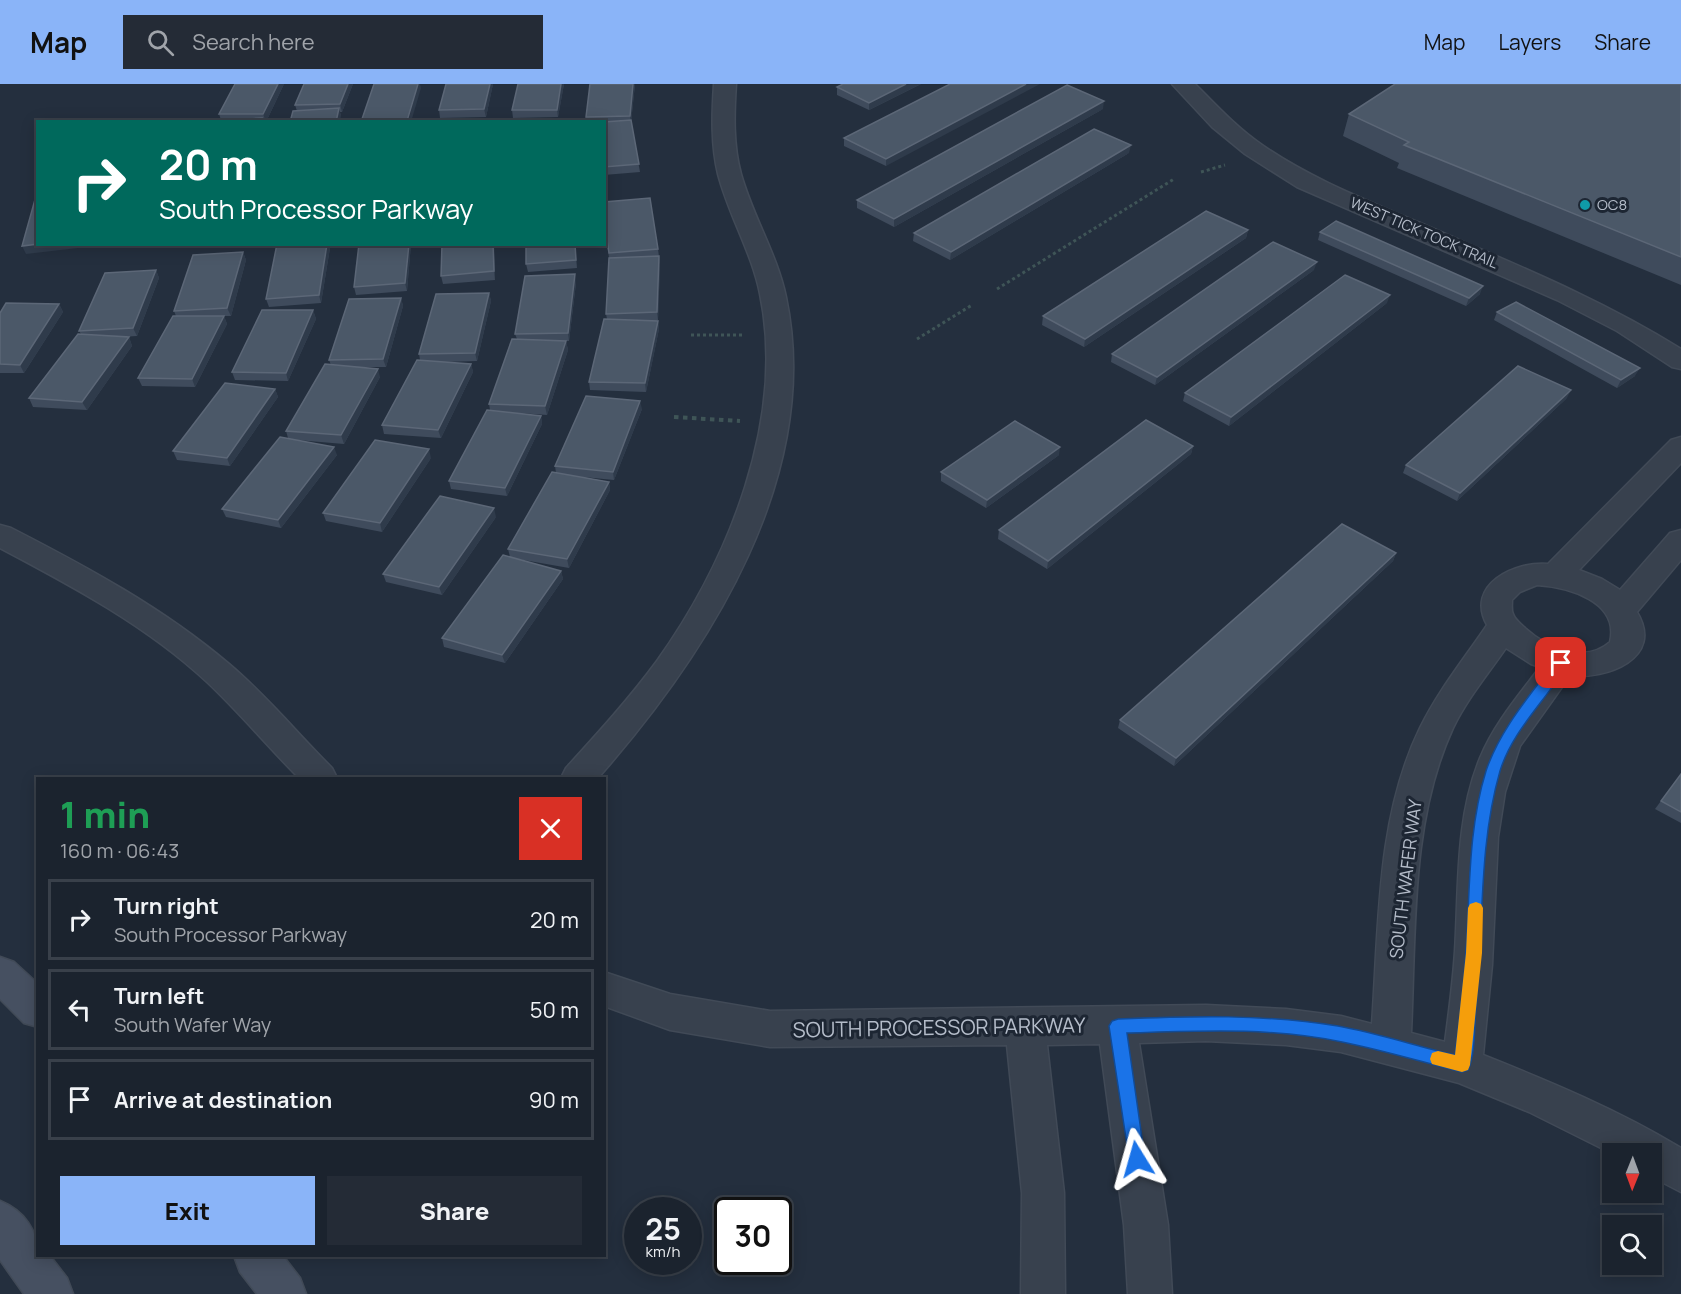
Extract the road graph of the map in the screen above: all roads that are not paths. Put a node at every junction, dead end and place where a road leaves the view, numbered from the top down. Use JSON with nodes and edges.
{"nodes":[{"id":1,"x":725,"y":84,"type":"edge"},
{"id":2,"x":1183,"y":84,"type":"edge"},
{"id":3,"x":1681,"y":361,"type":"edge"},
{"id":4,"x":1681,"y":446,"type":"edge"},
{"id":5,"x":0,"y":535,"type":"edge"},
{"id":6,"x":1681,"y":540,"type":"edge"},
{"id":7,"x":1556,"y":575,"type":"junction"},
{"id":8,"x":1621,"y":610,"type":"junction"},
{"id":9,"x":1503,"y":626,"type":"junction"},
{"id":10,"x":1561,"y":663,"type":"junction"},
{"id":11,"x":319,"y":777,"type":"edge"},
{"id":12,"x":579,"y":777,"type":"edge"},
{"id":13,"x":0,"y":974,"type":"edge"},
{"id":14,"x":606,"y":990,"type":"edge"},
{"id":15,"x":36,"y":1008,"type":"edge"},
{"id":16,"x":1118,"y":1026,"type":"junction"},
{"id":17,"x":1025,"y":1027,"type":"junction"},
{"id":18,"x":1390,"y":1047,"type":"junction"},
{"id":19,"x":1462,"y":1065,"type":"junction"},
{"id":20,"x":1681,"y":1171,"type":"edge"},
{"id":21,"x":0,"y":1223,"type":"edge"},
{"id":22,"x":257,"y":1257,"type":"edge"},
{"id":23,"x":51,"y":1294,"type":"edge"},
{"id":24,"x":284,"y":1294,"type":"edge"},
{"id":25,"x":1043,"y":1294,"type":"edge"},
{"id":26,"x":1150,"y":1294,"type":"edge"}],
"edges":[{"from":1,"to":12,"type":"street"},
{"from":2,"to":3,"type":"street","name":"WEST TICK TOCK TRAIL"},
{"from":4,"to":7,"type":"street"},
{"from":5,"to":11,"type":"street"},
{"from":6,"to":8,"type":"street"},
{"from":7,"to":8,"type":"street"},
{"from":7,"to":9,"type":"street"},
{"from":8,"to":10,"type":"street"},
{"from":9,"to":10,"type":"street"},
{"from":9,"to":18,"type":"street","name":"SOUTH WAFER WAY"},
{"from":10,"to":19,"type":"street"},
{"from":13,"to":15,"type":"main road"},
{"from":14,"to":17,"type":"street","name":"SOUTH PROCESSOR PARKWAY"},
{"from":16,"to":17,"type":"street","name":"SOUTH PROCESSOR PARKWAY"},
{"from":16,"to":18,"type":"street","name":"SOUTH PROCESSOR PARKWAY"},
{"from":16,"to":26,"type":"street"},
{"from":17,"to":25,"type":"street"},
{"from":18,"to":19,"type":"street","name":"SOUTH PROCESSOR PARKWAY"},
{"from":19,"to":20,"type":"street","name":"SOUTH PROCESSOR PARKWAY"},
{"from":21,"to":23,"type":"main road"},
{"from":22,"to":24,"type":"main road"}]}
